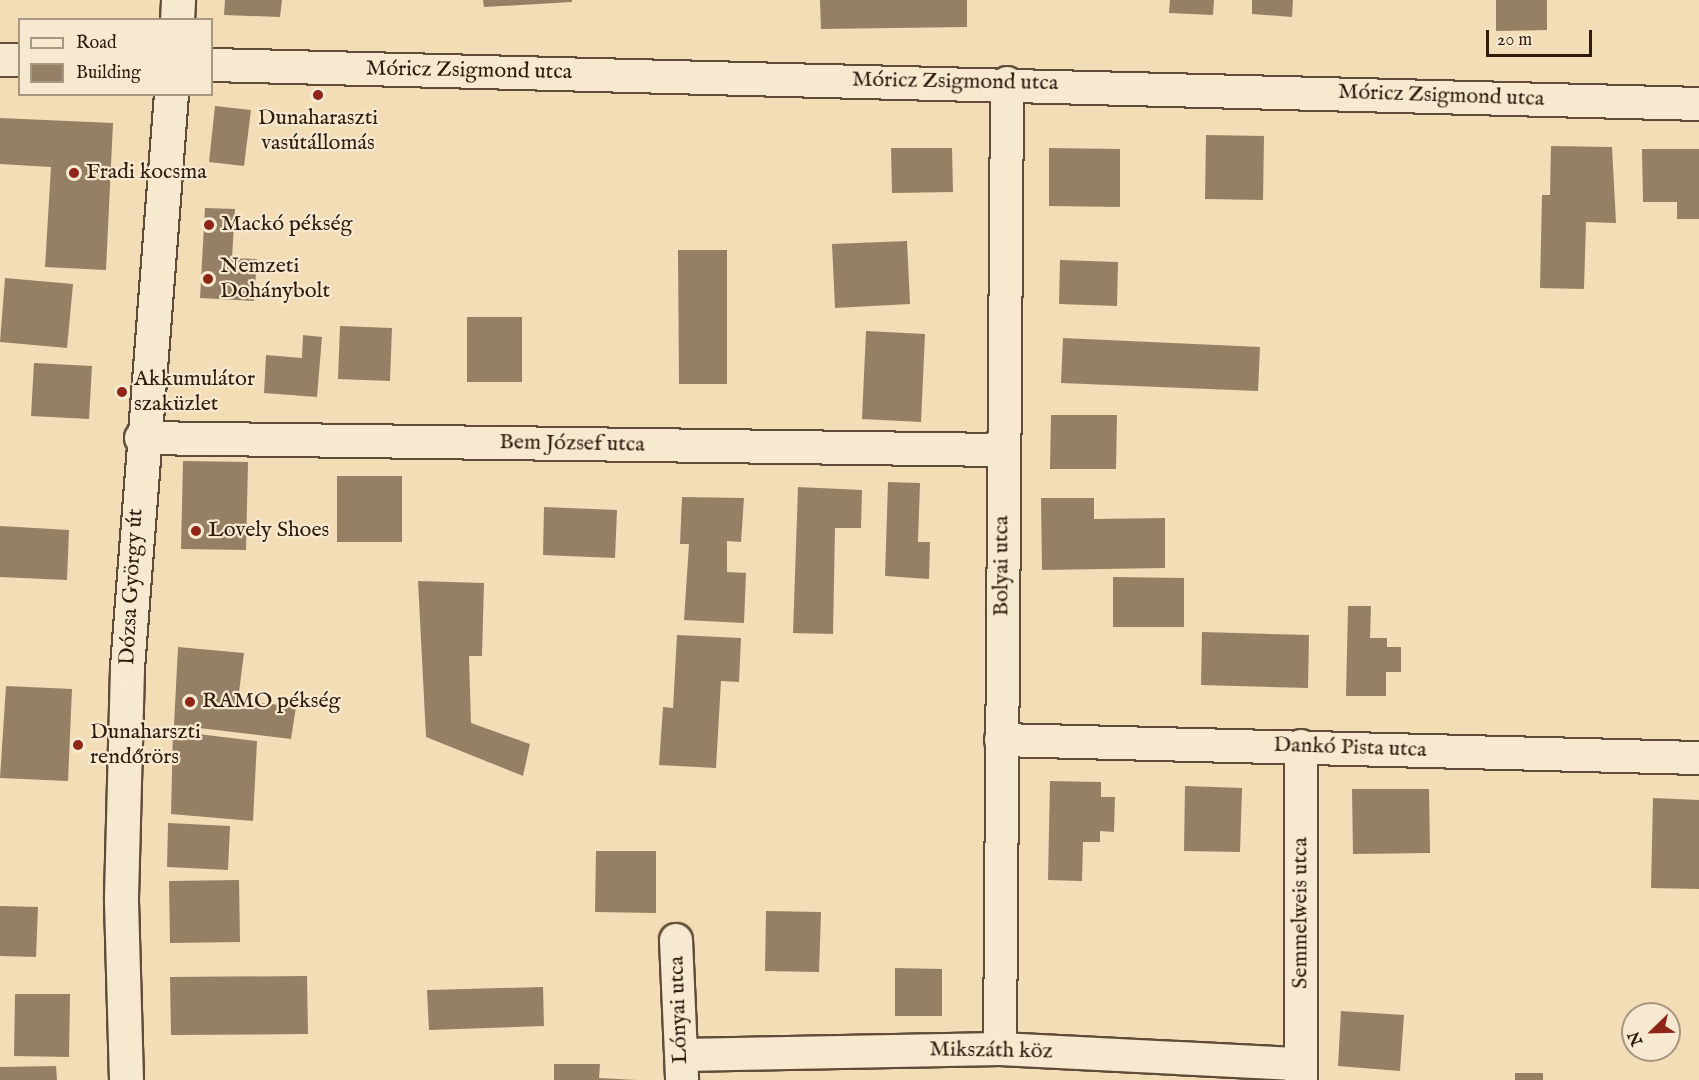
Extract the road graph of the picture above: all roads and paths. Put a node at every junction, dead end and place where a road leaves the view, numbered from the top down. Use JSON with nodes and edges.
{"nodes":[{"id":1,"x":178,"y":0,"type":"edge"},
{"id":2,"x":177,"y":18,"type":"edge"},
{"id":3,"x":0,"y":60,"type":"edge"},
{"id":4,"x":18,"y":60,"type":"edge"},
{"id":5,"x":213,"y":65,"type":"edge"},
{"id":6,"x":1007,"y":83,"type":"junction"},
{"id":7,"x":171,"y":96,"type":"edge"},
{"id":8,"x":1699,"y":104,"type":"edge"},
{"id":9,"x":141,"y":438,"type":"junction"},
{"id":10,"x":1002,"y":450,"type":"junction"},
{"id":11,"x":1001,"y":740,"type":"junction"},
{"id":12,"x":1301,"y":746,"type":"junction"},
{"id":13,"x":1699,"y":758,"type":"edge"},
{"id":14,"x":676,"y":940,"type":"dead end"},
{"id":15,"x":1000,"y":1049,"type":"junction"},
{"id":16,"x":682,"y":1067,"type":"edge"},
{"id":17,"x":1301,"y":1072,"type":"edge"},
{"id":18,"x":126,"y":1080,"type":"edge"}],
"edges":[{"from":1,"to":2,"type":"main road"},
{"from":3,"to":4,"type":"street"},
{"from":5,"to":6,"type":"street","name":"Móricz Zsigmond utca"},
{"from":6,"to":8,"type":"street","name":"Móricz Zsigmond utca"},
{"from":6,"to":10,"type":"street","name":"Bolyai utca"},
{"from":7,"to":9,"type":"main road","name":"Dózsa György út"},
{"from":9,"to":10,"type":"street","name":"Bem József utca"},
{"from":9,"to":18,"type":"main road","name":"Dózsa György út"},
{"from":10,"to":11,"type":"street","name":"Bolyai utca"},
{"from":11,"to":12,"type":"street","name":"Dankó Pista utca"},
{"from":11,"to":15,"type":"street","name":"Bolyai utca"},
{"from":12,"to":13,"type":"street","name":"Dankó Pista utca"},
{"from":12,"to":17,"type":"street","name":"Semmelweis utca"},
{"from":14,"to":16,"type":"street","name":"Lónyai utca"},
{"from":15,"to":16,"type":"street","name":"Mikszáth köz"},
{"from":15,"to":17,"type":"street","name":"Mikszáth köz"}]}
